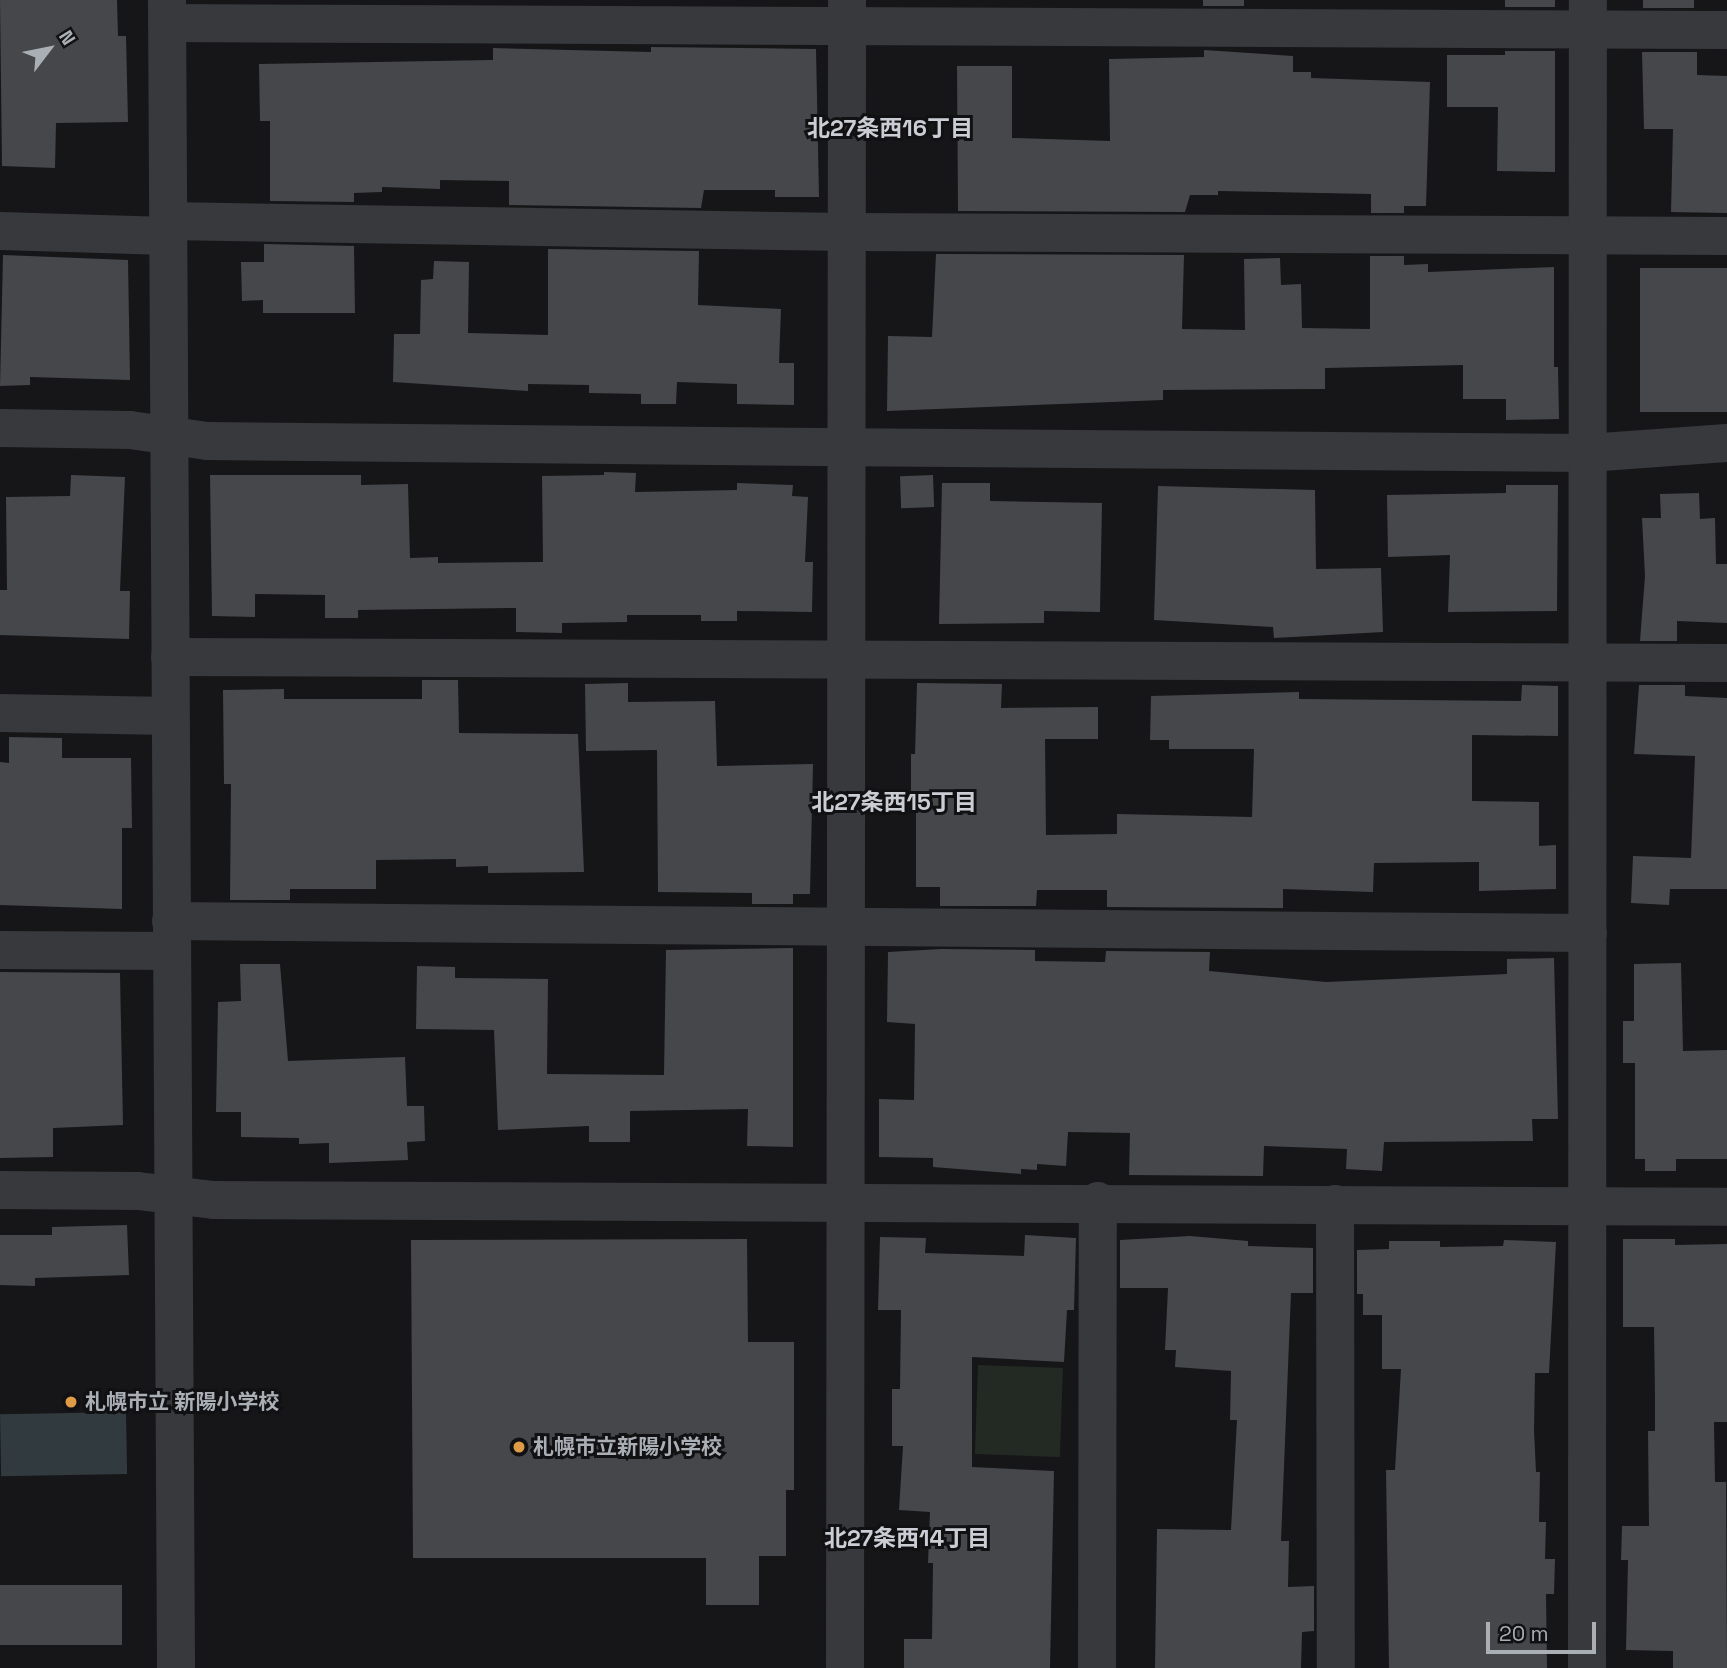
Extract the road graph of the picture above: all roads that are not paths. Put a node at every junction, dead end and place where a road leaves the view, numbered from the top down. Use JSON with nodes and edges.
{"nodes":[{"id":1,"x":167,"y":11,"type":"edge"},
{"id":2,"x":847,"y":13,"type":"edge"},
{"id":3,"x":1588,"y":14,"type":"edge"},
{"id":4,"x":1727,"y":30,"type":"edge"},
{"id":5,"x":168,"y":228,"type":"junction"},
{"id":6,"x":0,"y":231,"type":"edge"},
{"id":7,"x":847,"y":232,"type":"junction"},
{"id":8,"x":1588,"y":234,"type":"junction"},
{"id":9,"x":1727,"y":236,"type":"edge"},
{"id":10,"x":0,"y":428,"type":"edge"},
{"id":11,"x":169,"y":435,"type":"junction"},
{"id":12,"x":1727,"y":443,"type":"edge"},
{"id":13,"x":847,"y":447,"type":"junction"},
{"id":14,"x":1588,"y":453,"type":"junction"},
{"id":15,"x":170,"y":657,"type":"junction"},
{"id":16,"x":847,"y":662,"type":"junction"},
{"id":17,"x":1727,"y":663,"type":"edge"},
{"id":18,"x":1588,"y":665,"type":"junction"},
{"id":19,"x":0,"y":713,"type":"edge"},
{"id":20,"x":170,"y":716,"type":"junction"},
{"id":21,"x":846,"y":928,"type":"junction"},
{"id":22,"x":1588,"y":933,"type":"junction"},
{"id":23,"x":171,"y":936,"type":"junction"},
{"id":24,"x":0,"y":950,"type":"edge"},
{"id":25,"x":0,"y":1190,"type":"edge"},
{"id":26,"x":173,"y":1195,"type":"junction"},
{"id":27,"x":1098,"y":1201,"type":"junction"},
{"id":28,"x":847,"y":1203,"type":"junction"},
{"id":29,"x":1335,"y":1205,"type":"junction"},
{"id":30,"x":1587,"y":1205,"type":"junction"},
{"id":31,"x":1727,"y":1207,"type":"edge"},
{"id":32,"x":176,"y":1668,"type":"edge"},
{"id":33,"x":845,"y":1668,"type":"edge"},
{"id":34,"x":1097,"y":1668,"type":"edge"},
{"id":35,"x":1336,"y":1668,"type":"edge"},
{"id":36,"x":1587,"y":1668,"type":"edge"}],
"edges":[{"from":1,"to":2,"type":"street"},
{"from":1,"to":5,"type":"street"},
{"from":2,"to":3,"type":"street"},
{"from":2,"to":7,"type":"street"},
{"from":3,"to":4,"type":"street"},
{"from":3,"to":8,"type":"street"},
{"from":5,"to":6,"type":"street"},
{"from":5,"to":7,"type":"street"},
{"from":5,"to":11,"type":"street"},
{"from":7,"to":8,"type":"street"},
{"from":7,"to":13,"type":"street"},
{"from":8,"to":9,"type":"street"},
{"from":8,"to":14,"type":"street"},
{"from":10,"to":11,"type":"street"},
{"from":11,"to":13,"type":"street"},
{"from":11,"to":15,"type":"street"},
{"from":12,"to":14,"type":"street"},
{"from":13,"to":14,"type":"street"},
{"from":13,"to":16,"type":"street"},
{"from":14,"to":18,"type":"street"},
{"from":15,"to":16,"type":"street"},
{"from":15,"to":20,"type":"street"},
{"from":16,"to":18,"type":"street"},
{"from":16,"to":21,"type":"street"},
{"from":17,"to":18,"type":"street"},
{"from":18,"to":22,"type":"street"},
{"from":19,"to":20,"type":"street"},
{"from":20,"to":23,"type":"street"},
{"from":21,"to":22,"type":"street"},
{"from":21,"to":23,"type":"street"},
{"from":21,"to":28,"type":"street"},
{"from":22,"to":30,"type":"street"},
{"from":23,"to":24,"type":"street"},
{"from":23,"to":26,"type":"street"},
{"from":25,"to":26,"type":"street"},
{"from":26,"to":28,"type":"street"},
{"from":26,"to":32,"type":"street"},
{"from":27,"to":28,"type":"street"},
{"from":27,"to":29,"type":"street"},
{"from":27,"to":34,"type":"street"},
{"from":28,"to":33,"type":"street"},
{"from":29,"to":30,"type":"street"},
{"from":29,"to":35,"type":"street"},
{"from":30,"to":31,"type":"street"},
{"from":30,"to":36,"type":"street"}]}
